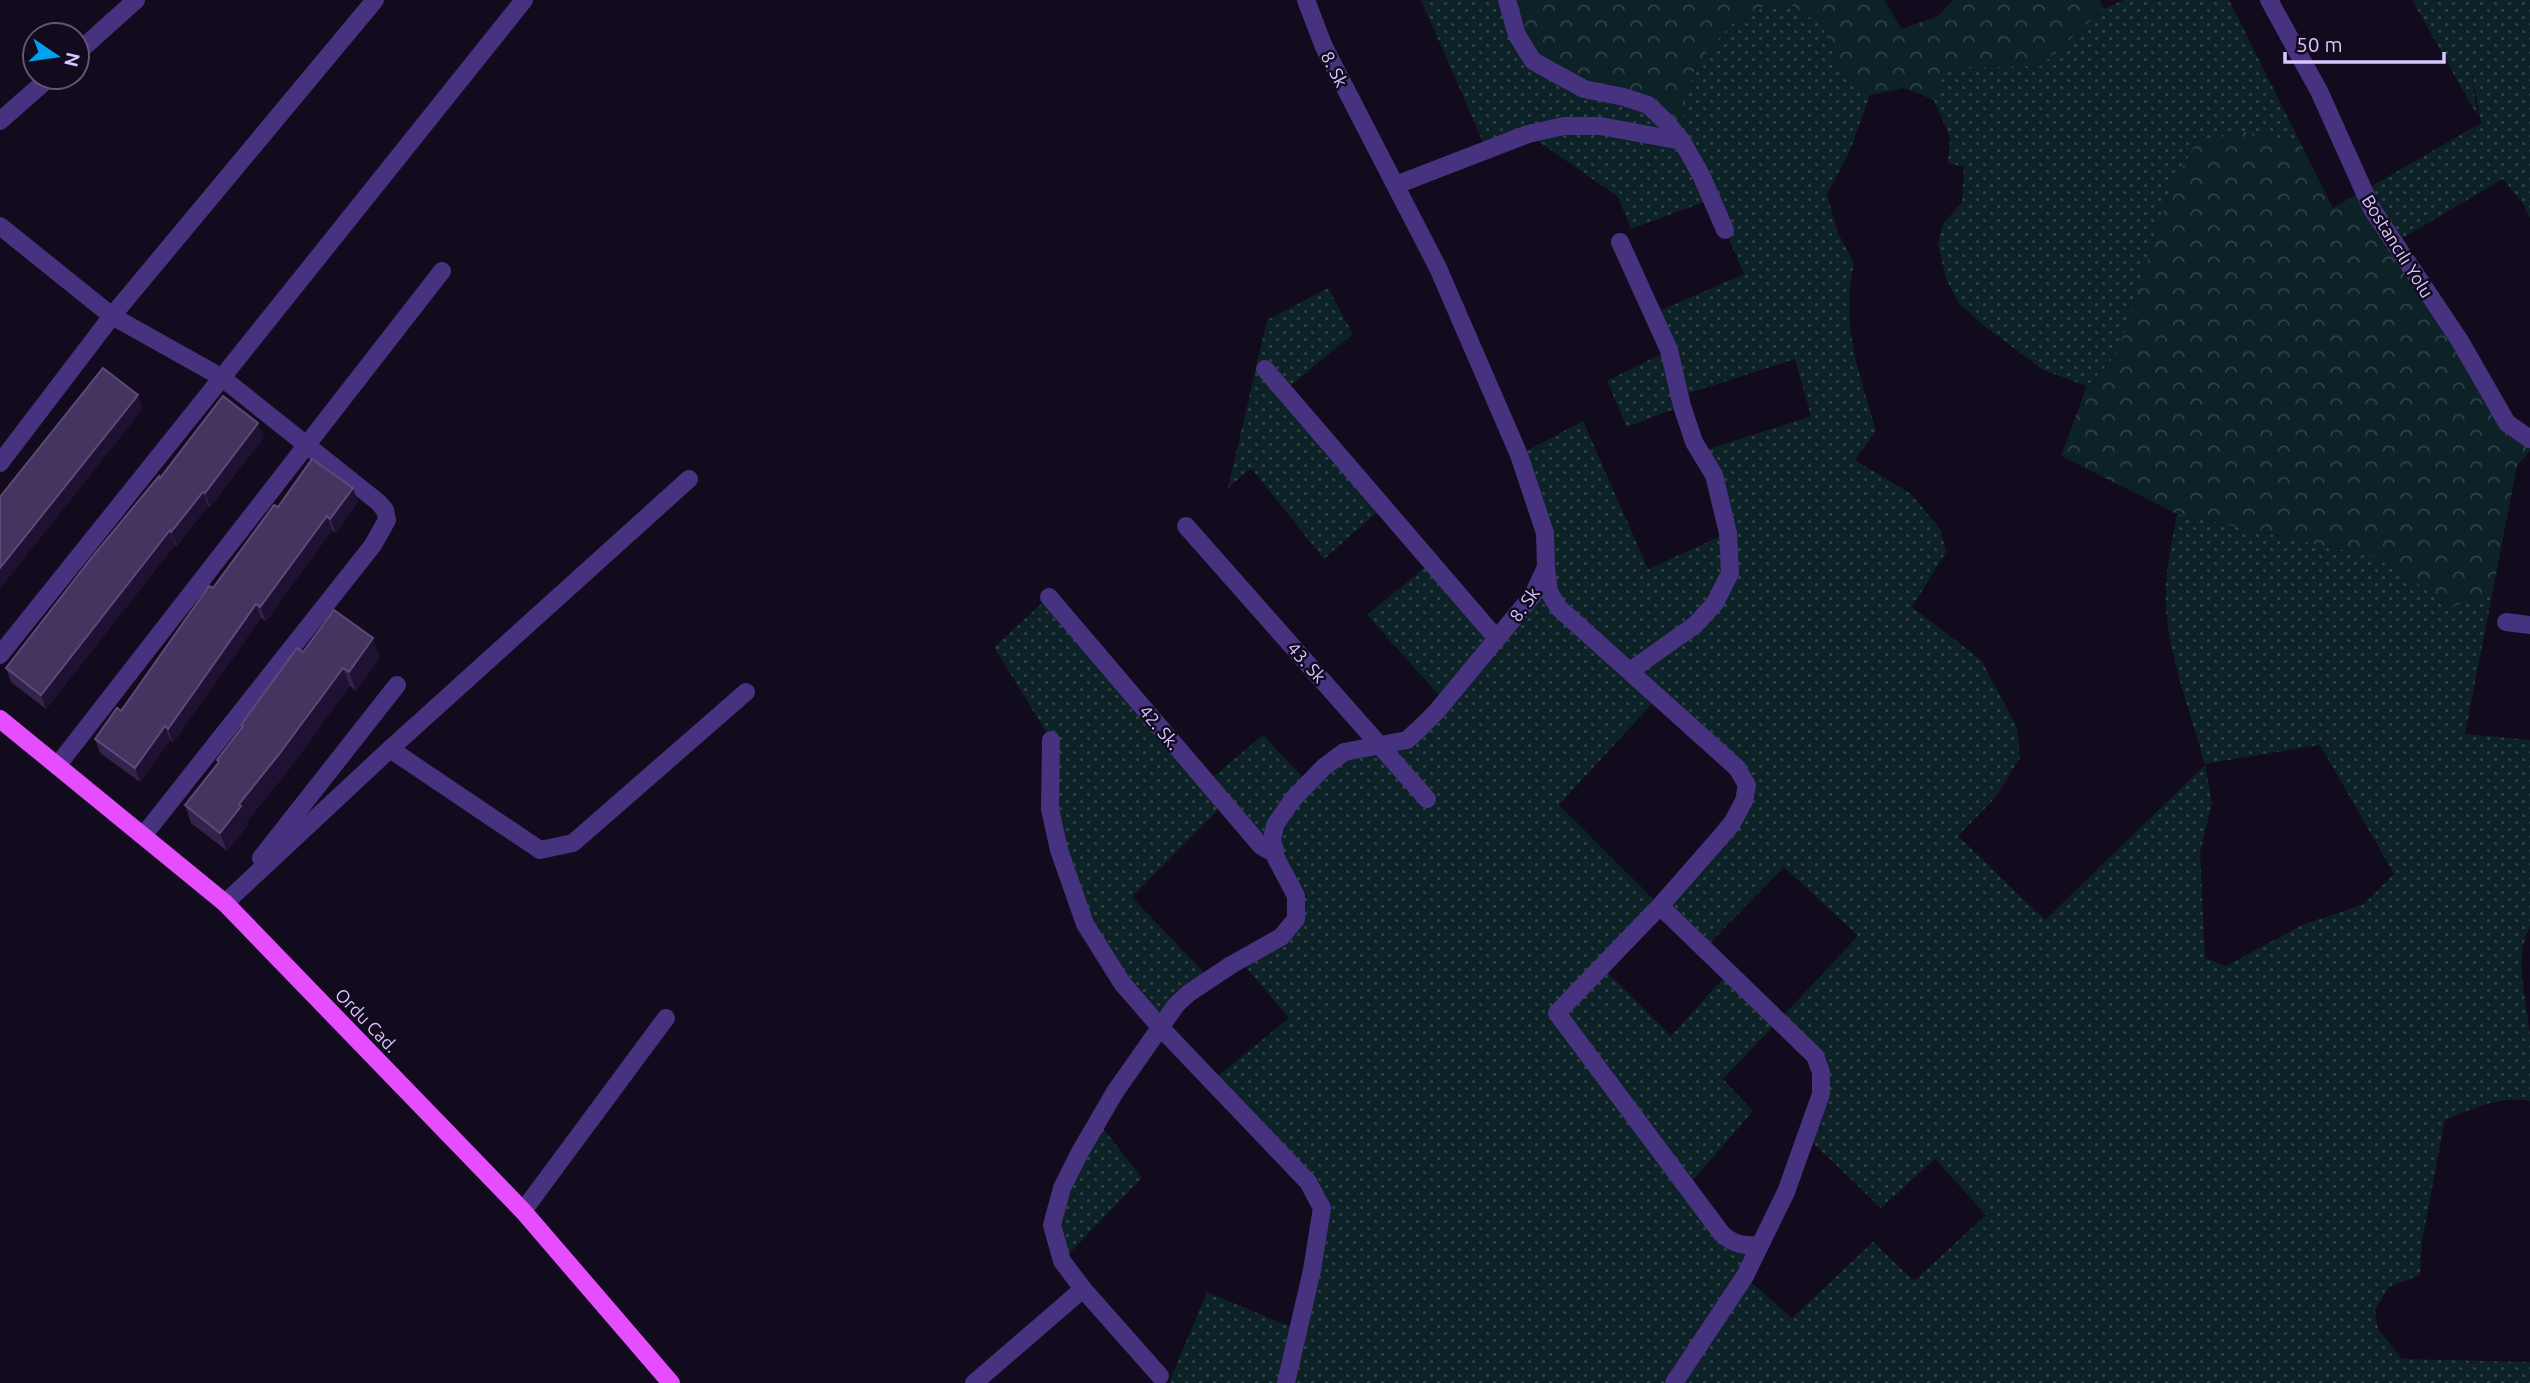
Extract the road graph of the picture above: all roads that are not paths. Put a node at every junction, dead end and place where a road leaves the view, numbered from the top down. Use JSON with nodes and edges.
{"nodes":[{"id":1,"x":136,"y":0,"type":"edge"},
{"id":2,"x":374,"y":0,"type":"edge"},
{"id":3,"x":524,"y":0,"type":"edge"},
{"id":4,"x":1306,"y":0,"type":"edge"},
{"id":5,"x":1507,"y":0,"type":"edge"},
{"id":6,"x":2269,"y":0,"type":"edge"},
{"id":7,"x":91,"y":40,"type":"edge"},
{"id":8,"x":34,"y":91,"type":"edge"},
{"id":9,"x":0,"y":121,"type":"edge"},
{"id":10,"x":1682,"y":141,"type":"junction"},
{"id":11,"x":1396,"y":185,"type":"junction"},
{"id":12,"x":0,"y":226,"type":"edge"},
{"id":13,"x":1725,"y":230,"type":"dead end"},
{"id":14,"x":1620,"y":242,"type":"dead end"},
{"id":15,"x":442,"y":271,"type":"dead end"},
{"id":16,"x":112,"y":316,"type":"junction"},
{"id":17,"x":1265,"y":369,"type":"dead end"},
{"id":18,"x":221,"y":377,"type":"junction"},
{"id":19,"x":2530,"y":439,"type":"edge"},
{"id":20,"x":307,"y":445,"type":"junction"},
{"id":21,"x":3,"y":453,"type":"edge"},
{"id":22,"x":689,"y":479,"type":"dead end"},
{"id":23,"x":1186,"y":526,"type":"dead end"},
{"id":24,"x":1546,"y":567,"type":"junction"},
{"id":25,"x":1049,"y":597,"type":"dead end"},
{"id":26,"x":2506,"y":622,"type":"dead end"},
{"id":27,"x":2530,"y":625,"type":"edge"},
{"id":28,"x":1497,"y":639,"type":"junction"},
{"id":29,"x":0,"y":655,"type":"edge"},
{"id":30,"x":1630,"y":671,"type":"junction"},
{"id":31,"x":397,"y":685,"type":"dead end"},
{"id":32,"x":746,"y":692,"type":"dead end"},
{"id":33,"x":0,"y":719,"type":"edge"},
{"id":34,"x":1051,"y":740,"type":"dead end"},
{"id":35,"x":1381,"y":744,"type":"junction"},
{"id":36,"x":390,"y":749,"type":"junction"},
{"id":37,"x":57,"y":766,"type":"junction"},
{"id":38,"x":1427,"y":799,"type":"dead end"},
{"id":39,"x":143,"y":836,"type":"junction"},
{"id":40,"x":1275,"y":849,"type":"junction"},
{"id":41,"x":225,"y":903,"type":"junction"},
{"id":42,"x":1660,"y":906,"type":"junction"},
{"id":43,"x":666,"y":1018,"type":"dead end"},
{"id":44,"x":1160,"y":1027,"type":"junction"},
{"id":45,"x":523,"y":1211,"type":"junction"},
{"id":46,"x":1760,"y":1245,"type":"junction"},
{"id":47,"x":1083,"y":1289,"type":"junction"},
{"id":48,"x":1160,"y":1376,"type":"dead end"},
{"id":49,"x":671,"y":1383,"type":"edge"},
{"id":50,"x":974,"y":1383,"type":"edge"},
{"id":51,"x":1286,"y":1383,"type":"edge"},
{"id":52,"x":1674,"y":1383,"type":"edge"}],
"edges":[{"from":1,"to":7,"type":"street"},
{"from":2,"to":16,"type":"street"},
{"from":3,"to":18,"type":"street"},
{"from":4,"to":11,"type":"street","name":"8. Sk"},
{"from":5,"to":10,"type":"street"},
{"from":6,"to":19,"type":"street","name":"Bostancılı Yolu"},
{"from":8,"to":9,"type":"street"},
{"from":10,"to":11,"type":"street"},
{"from":10,"to":13,"type":"street"},
{"from":11,"to":24,"type":"street","name":"8. Sk"},
{"from":12,"to":16,"type":"street"},
{"from":14,"to":30,"type":"street"},
{"from":15,"to":20,"type":"street"},
{"from":16,"to":18,"type":"street"},
{"from":16,"to":21,"type":"street"},
{"from":17,"to":28,"type":"street"},
{"from":18,"to":20,"type":"street"},
{"from":18,"to":29,"type":"street"},
{"from":20,"to":37,"type":"street"},
{"from":20,"to":39,"type":"street"},
{"from":22,"to":36,"type":"street"},
{"from":23,"to":35,"type":"street","name":"43. Sk"},
{"from":24,"to":28,"type":"street","name":"8. Sk"},
{"from":24,"to":30,"type":"street"},
{"from":25,"to":40,"type":"street","name":"42. Sk."},
{"from":26,"to":27,"type":"street"},
{"from":28,"to":35,"type":"street","name":"8. Sk"},
{"from":30,"to":42,"type":"street"},
{"from":31,"to":41,"type":"street"},
{"from":32,"to":36,"type":"street"},
{"from":33,"to":37,"type":"main road","name":"Ordu Cad."},
{"from":34,"to":44,"type":"street"},
{"from":35,"to":38,"type":"street","name":"43. Sk"},
{"from":35,"to":40,"type":"street","name":"8. Sk"},
{"from":36,"to":41,"type":"street"},
{"from":37,"to":39,"type":"main road","name":"Ordu Cad."},
{"from":39,"to":41,"type":"main road","name":"Ordu Cad."},
{"from":40,"to":44,"type":"street"},
{"from":41,"to":45,"type":"main road","name":"Ordu Cad."},
{"from":42,"to":46,"type":"street"},
{"from":42,"to":46,"type":"street"},
{"from":43,"to":45,"type":"street"},
{"from":44,"to":47,"type":"street"},
{"from":44,"to":51,"type":"street"},
{"from":45,"to":49,"type":"main road","name":"Ordu Cad."},
{"from":46,"to":52,"type":"street"},
{"from":47,"to":48,"type":"street"},
{"from":47,"to":50,"type":"street"}]}
